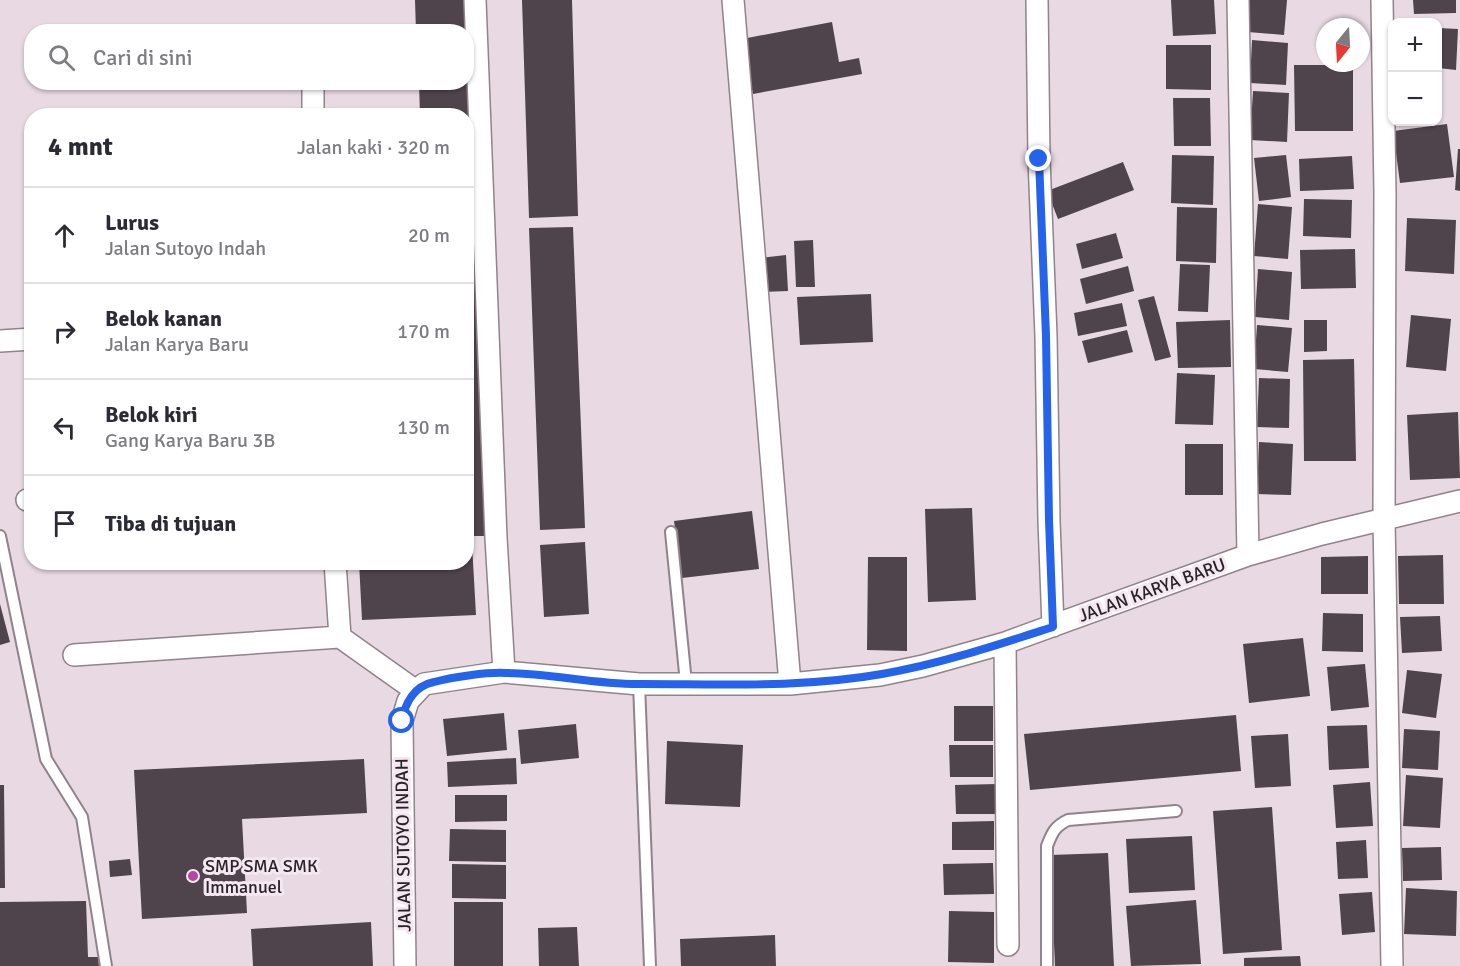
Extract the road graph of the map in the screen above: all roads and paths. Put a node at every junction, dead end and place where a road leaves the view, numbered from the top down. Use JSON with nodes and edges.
{"nodes":[{"id":1,"x":475,"y":0,"type":"edge"},
{"id":2,"x":733,"y":0,"type":"edge"},
{"id":3,"x":1037,"y":0,"type":"edge"},
{"id":4,"x":1238,"y":0,"type":"edge"},
{"id":5,"x":1382,"y":0,"type":"edge"},
{"id":6,"x":313,"y":90,"type":"edge"},
{"id":7,"x":313,"y":108,"type":"edge"},
{"id":8,"x":24,"y":340,"type":"edge"},
{"id":9,"x":0,"y":341,"type":"edge"},
{"id":10,"x":1460,"y":501,"type":"edge"},
{"id":11,"x":1384,"y":519,"type":"junction"},
{"id":12,"x":671,"y":532,"type":"dead end"},
{"id":13,"x":0,"y":536,"type":"edge"},
{"id":14,"x":1248,"y":555,"type":"junction"},
{"id":15,"x":336,"y":570,"type":"edge"},
{"id":16,"x":1053,"y":627,"type":"junction"},
{"id":17,"x":340,"y":637,"type":"junction"},
{"id":18,"x":1005,"y":643,"type":"junction"},
{"id":19,"x":74,"y":656,"type":"dead end"},
{"id":20,"x":504,"y":672,"type":"junction"},
{"id":21,"x":686,"y":683,"type":"junction"},
{"id":22,"x":639,"y":684,"type":"junction"},
{"id":23,"x":790,"y":684,"type":"junction"},
{"id":24,"x":416,"y":691,"type":"junction"},
{"id":25,"x":1176,"y":812,"type":"dead end"},
{"id":26,"x":1008,"y":945,"type":"dead end"},
{"id":27,"x":106,"y":966,"type":"edge"},
{"id":28,"x":405,"y":966,"type":"edge"},
{"id":29,"x":650,"y":966,"type":"edge"},
{"id":30,"x":1047,"y":966,"type":"edge"},
{"id":31,"x":1392,"y":966,"type":"edge"}],
"edges":[{"from":1,"to":20,"type":"street"},
{"from":2,"to":23,"type":"street"},
{"from":3,"to":16,"type":"street"},
{"from":4,"to":14,"type":"street"},
{"from":5,"to":11,"type":"street"},
{"from":6,"to":7,"type":"street"},
{"from":8,"to":9,"type":"street"},
{"from":10,"to":11,"type":"street","name":"JALAN KARYA BARU"},
{"from":11,"to":14,"type":"street","name":"JALAN KARYA BARU"},
{"from":11,"to":31,"type":"street"},
{"from":12,"to":21,"type":"lane"},
{"from":13,"to":27,"type":"lane"},
{"from":14,"to":16,"type":"street","name":"JALAN KARYA BARU"},
{"from":15,"to":17,"type":"street"},
{"from":16,"to":18,"type":"street","name":"JALAN KARYA BARU"},
{"from":17,"to":19,"type":"street"},
{"from":17,"to":24,"type":"street"},
{"from":18,"to":23,"type":"street","name":"JALAN KARYA BARU"},
{"from":18,"to":26,"type":"street"},
{"from":20,"to":22,"type":"street","name":"JALAN KARYA BARU"},
{"from":20,"to":24,"type":"street","name":"JALAN KARYA BARU"},
{"from":21,"to":22,"type":"street","name":"JALAN KARYA BARU"},
{"from":21,"to":23,"type":"street","name":"JALAN KARYA BARU"},
{"from":22,"to":29,"type":"lane"},
{"from":24,"to":28,"type":"street","name":"JALAN SUTOYO INDAH"},
{"from":25,"to":30,"type":"lane"}]}
